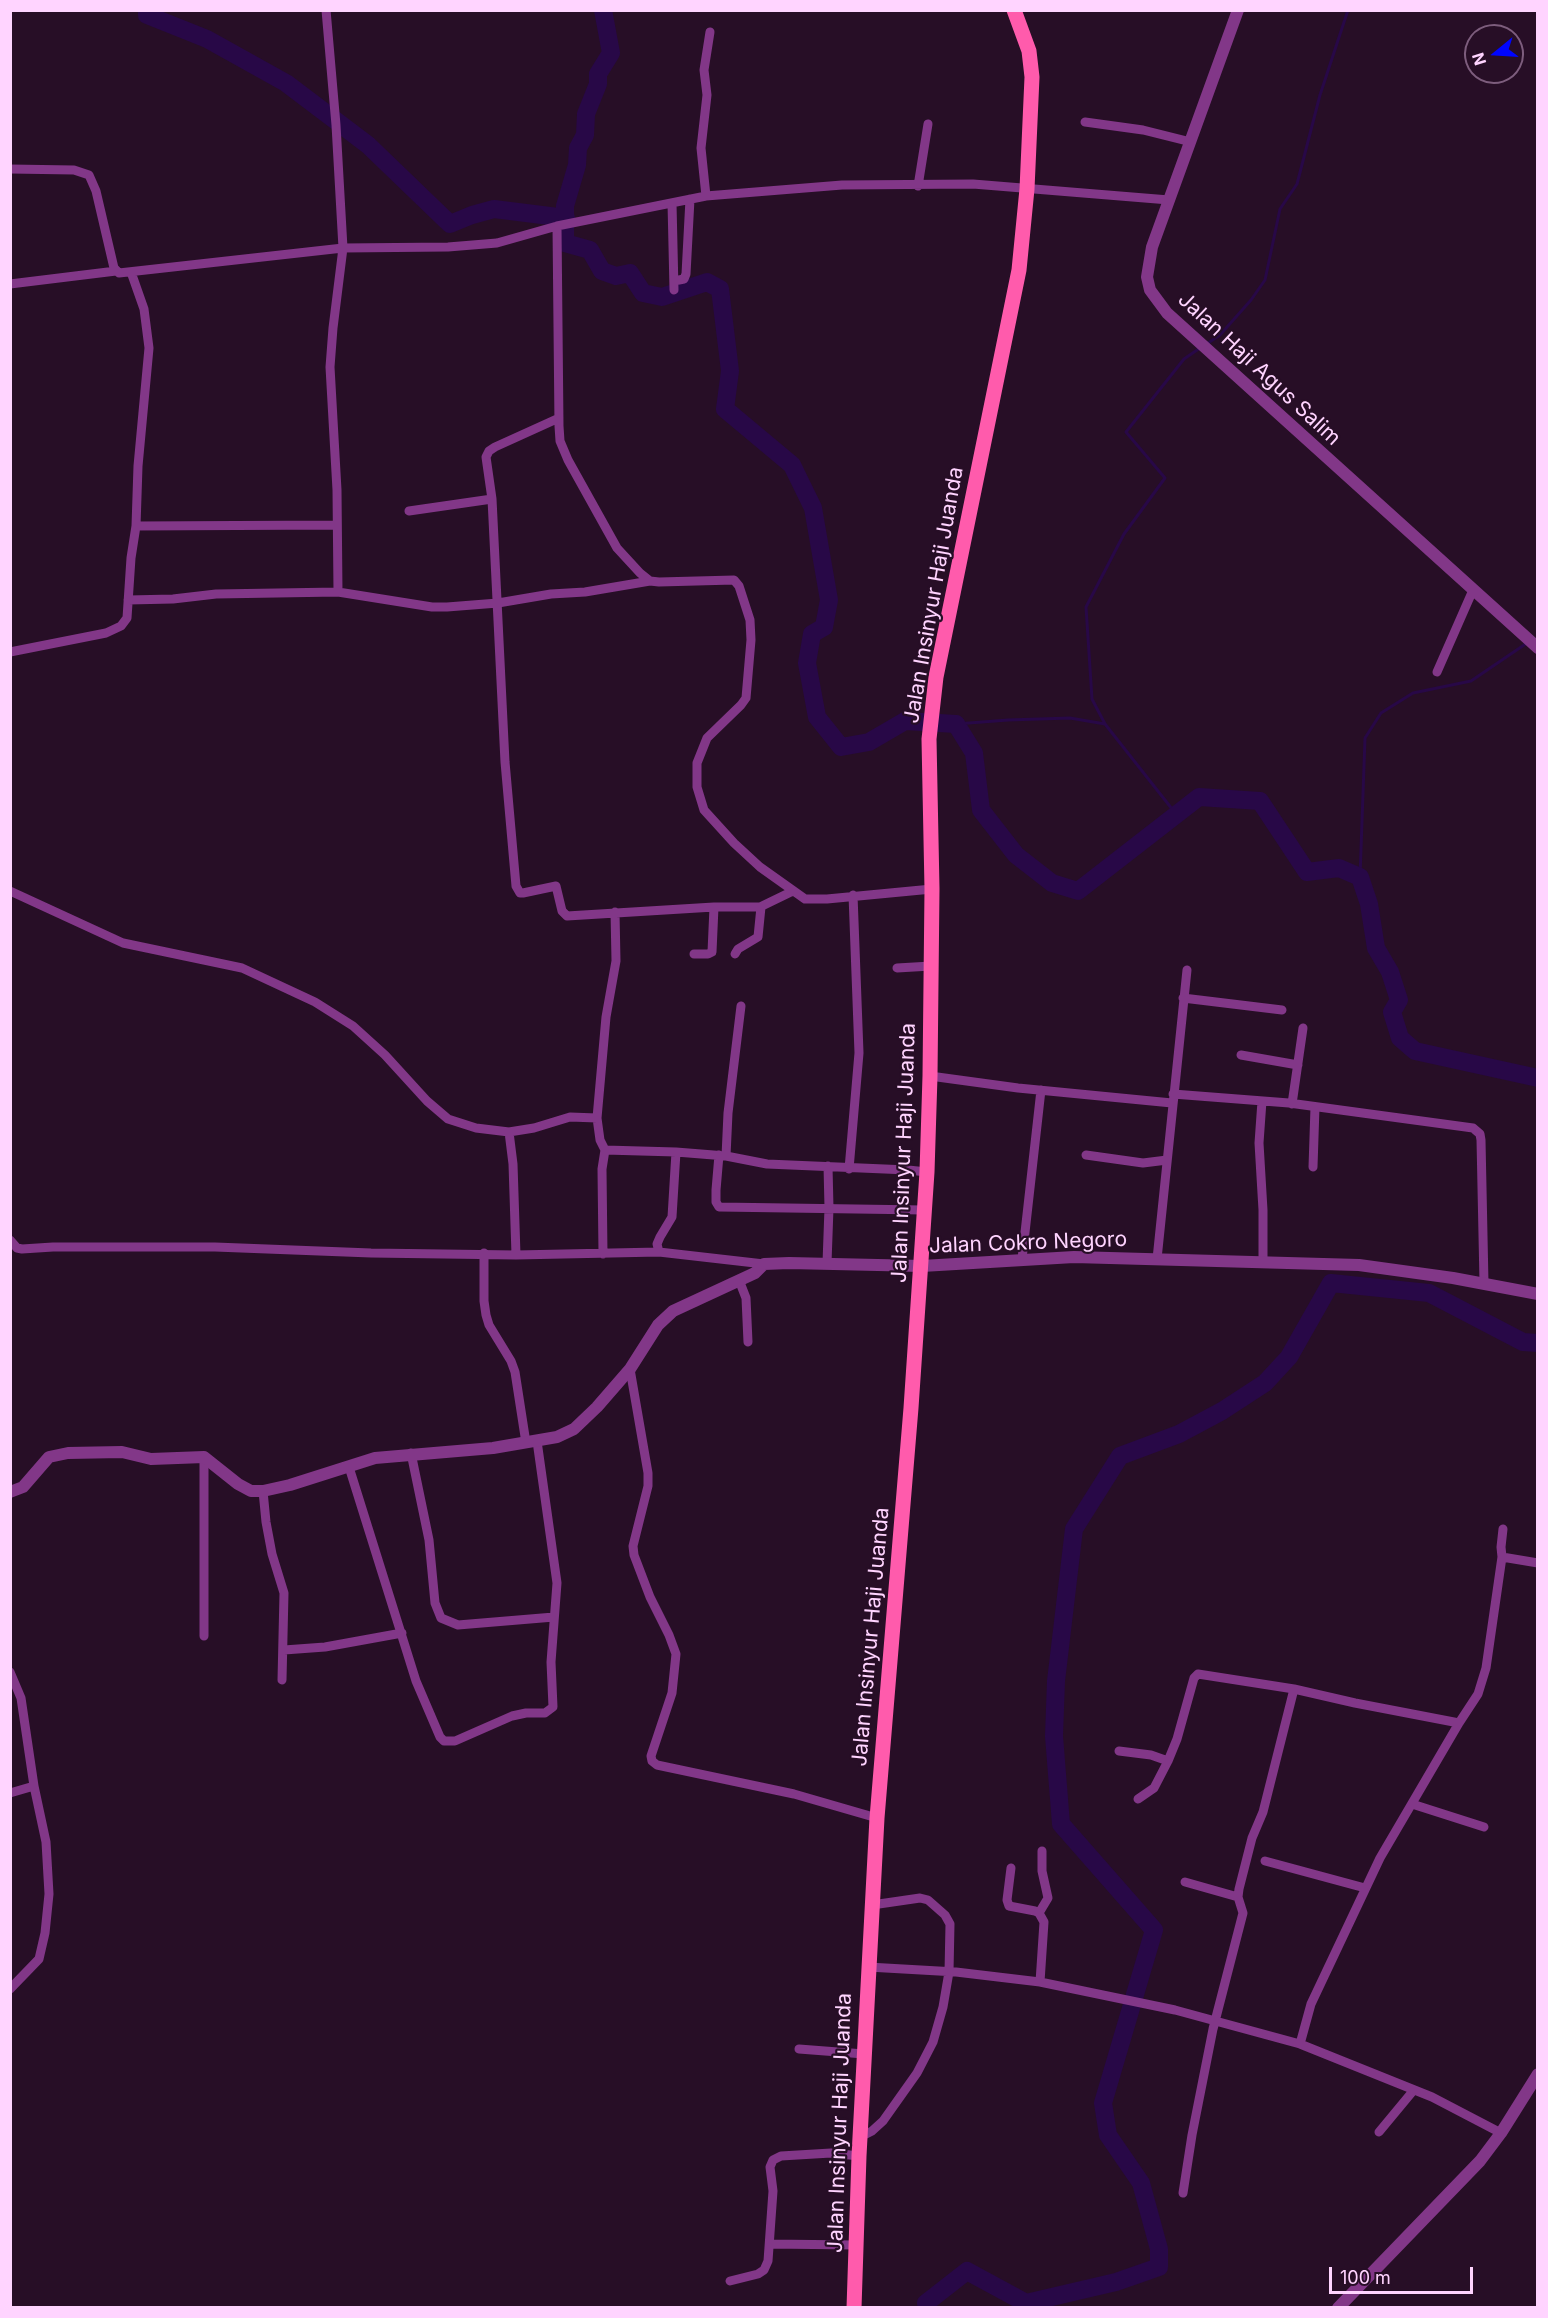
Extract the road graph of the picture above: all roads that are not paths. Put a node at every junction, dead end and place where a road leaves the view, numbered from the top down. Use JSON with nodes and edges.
{"nodes":[{"id":1,"x":326,"y":10,"type":"edge"},
{"id":2,"x":1014,"y":10,"type":"edge"},
{"id":3,"x":1238,"y":10,"type":"edge"},
{"id":4,"x":710,"y":32,"type":"dead end"},
{"id":5,"x":1085,"y":122,"type":"dead end"},
{"id":6,"x":928,"y":124,"type":"dead end"},
{"id":7,"x":1191,"y":142,"type":"junction"},
{"id":8,"x":10,"y":169,"type":"edge"},
{"id":9,"x":918,"y":186,"type":"junction"},
{"id":10,"x":1027,"y":189,"type":"junction"},
{"id":11,"x":706,"y":196,"type":"junction"},
{"id":12,"x":690,"y":199,"type":"junction"},
{"id":13,"x":1169,"y":200,"type":"junction"},
{"id":14,"x":672,"y":203,"type":"junction"},
{"id":15,"x":559,"y":226,"type":"junction"},
{"id":16,"x":343,"y":248,"type":"junction"},
{"id":17,"x":116,"y":271,"type":"junction"},
{"id":18,"x":131,"y":272,"type":"junction"},
{"id":19,"x":10,"y":284,"type":"edge"},
{"id":20,"x":559,"y":418,"type":"junction"},
{"id":21,"x":492,"y":499,"type":"junction"},
{"id":22,"x":409,"y":511,"type":"dead end"},
{"id":23,"x":337,"y":525,"type":"junction"},
{"id":24,"x":136,"y":526,"type":"junction"},
{"id":25,"x":650,"y":581,"type":"junction"},
{"id":26,"x":1473,"y":590,"type":"junction"},
{"id":27,"x":338,"y":592,"type":"junction"},
{"id":28,"x":128,"y":600,"type":"junction"},
{"id":29,"x":498,"y":603,"type":"junction"},
{"id":30,"x":1538,"y":648,"type":"edge"},
{"id":31,"x":10,"y":652,"type":"edge"},
{"id":32,"x":1437,"y":672,"type":"dead end"},
{"id":33,"x":932,"y":889,"type":"junction"},
{"id":34,"x":10,"y":891,"type":"edge"},
{"id":35,"x":792,"y":891,"type":"junction"},
{"id":36,"x":854,"y":896,"type":"junction"},
{"id":37,"x":714,"y":907,"type":"junction"},
{"id":38,"x":761,"y":907,"type":"junction"},
{"id":39,"x":615,"y":912,"type":"junction"},
{"id":40,"x":694,"y":954,"type":"dead end"},
{"id":41,"x":735,"y":954,"type":"dead end"},
{"id":42,"x":931,"y":966,"type":"junction"},
{"id":43,"x":897,"y":968,"type":"dead end"},
{"id":44,"x":1187,"y":970,"type":"dead end"},
{"id":45,"x":1183,"y":998,"type":"junction"},
{"id":46,"x":741,"y":1006,"type":"dead end"},
{"id":47,"x":1282,"y":1010,"type":"dead end"},
{"id":48,"x":1303,"y":1028,"type":"dead end"},
{"id":49,"x":1241,"y":1055,"type":"dead end"},
{"id":50,"x":1298,"y":1065,"type":"junction"},
{"id":51,"x":930,"y":1076,"type":"junction"},
{"id":52,"x":1041,"y":1090,"type":"junction"},
{"id":53,"x":1172,"y":1098,"type":"junction"},
{"id":54,"x":1262,"y":1101,"type":"junction"},
{"id":55,"x":1292,"y":1104,"type":"junction"},
{"id":56,"x":1316,"y":1107,"type":"junction"},
{"id":57,"x":597,"y":1118,"type":"junction"},
{"id":58,"x":509,"y":1132,"type":"junction"},
{"id":59,"x":605,"y":1150,"type":"junction"},
{"id":60,"x":676,"y":1152,"type":"junction"},
{"id":61,"x":723,"y":1155,"type":"junction"},
{"id":62,"x":1086,"y":1155,"type":"dead end"},
{"id":63,"x":1167,"y":1160,"type":"junction"},
{"id":64,"x":828,"y":1166,"type":"junction"},
{"id":65,"x":1313,"y":1167,"type":"dead end"},
{"id":66,"x":849,"y":1169,"type":"junction"},
{"id":67,"x":927,"y":1172,"type":"junction"},
{"id":68,"x":829,"y":1208,"type":"junction"},
{"id":69,"x":924,"y":1210,"type":"junction"},
{"id":70,"x":10,"y":1240,"type":"edge"},
{"id":71,"x":659,"y":1252,"type":"junction"},
{"id":72,"x":484,"y":1253,"type":"junction"},
{"id":73,"x":603,"y":1254,"type":"junction"},
{"id":74,"x":516,"y":1255,"type":"junction"},
{"id":75,"x":1022,"y":1259,"type":"junction"},
{"id":76,"x":1157,"y":1259,"type":"junction"},
{"id":77,"x":1263,"y":1262,"type":"junction"},
{"id":78,"x":827,"y":1263,"type":"junction"},
{"id":79,"x":764,"y":1264,"type":"junction"},
{"id":80,"x":922,"y":1266,"type":"junction"},
{"id":81,"x":739,"y":1280,"type":"junction"},
{"id":82,"x":1484,"y":1282,"type":"junction"},
{"id":83,"x":1538,"y":1294,"type":"edge"},
{"id":84,"x":748,"y":1342,"type":"dead end"},
{"id":85,"x":630,"y":1369,"type":"junction"},
{"id":86,"x":532,"y":1442,"type":"junction"},
{"id":87,"x":411,"y":1453,"type":"junction"},
{"id":88,"x":204,"y":1456,"type":"junction"},
{"id":89,"x":349,"y":1467,"type":"junction"},
{"id":90,"x":263,"y":1491,"type":"junction"},
{"id":91,"x":10,"y":1492,"type":"edge"},
{"id":92,"x":1503,"y":1529,"type":"dead end"},
{"id":93,"x":1502,"y":1557,"type":"junction"},
{"id":94,"x":1538,"y":1563,"type":"edge"},
{"id":95,"x":554,"y":1617,"type":"junction"},
{"id":96,"x":402,"y":1633,"type":"junction"},
{"id":97,"x":204,"y":1636,"type":"dead end"},
{"id":98,"x":284,"y":1650,"type":"junction"},
{"id":99,"x":10,"y":1672,"type":"edge"},
{"id":100,"x":282,"y":1680,"type":"dead end"},
{"id":101,"x":1294,"y":1689,"type":"junction"},
{"id":102,"x":1459,"y":1723,"type":"junction"},
{"id":103,"x":1119,"y":1751,"type":"dead end"},
{"id":104,"x":1168,"y":1761,"type":"junction"},
{"id":105,"x":34,"y":1786,"type":"junction"},
{"id":106,"x":10,"y":1793,"type":"edge"},
{"id":107,"x":1138,"y":1798,"type":"dead end"},
{"id":108,"x":1412,"y":1804,"type":"junction"},
{"id":109,"x":877,"y":1818,"type":"junction"},
{"id":110,"x":1484,"y":1827,"type":"dead end"},
{"id":111,"x":1042,"y":1851,"type":"dead end"},
{"id":112,"x":1265,"y":1861,"type":"dead end"},
{"id":113,"x":1011,"y":1868,"type":"dead end"},
{"id":114,"x":1185,"y":1882,"type":"dead end"},
{"id":115,"x":1365,"y":1888,"type":"junction"},
{"id":116,"x":1238,"y":1897,"type":"junction"},
{"id":117,"x":872,"y":1905,"type":"junction"},
{"id":118,"x":1039,"y":1913,"type":"junction"},
{"id":119,"x":868,"y":1968,"type":"junction"},
{"id":120,"x":949,"y":1972,"type":"junction"},
{"id":121,"x":1040,"y":1982,"type":"junction"},
{"id":122,"x":10,"y":1989,"type":"edge"},
{"id":123,"x":1215,"y":2021,"type":"junction"},
{"id":124,"x":1300,"y":2044,"type":"junction"},
{"id":125,"x":798,"y":2049,"type":"dead end"},
{"id":126,"x":864,"y":2054,"type":"junction"},
{"id":127,"x":1538,"y":2074,"type":"edge"},
{"id":128,"x":1413,"y":2091,"type":"junction"},
{"id":129,"x":1379,"y":2132,"type":"dead end"},
{"id":130,"x":1501,"y":2133,"type":"junction"},
{"id":131,"x":860,"y":2137,"type":"junction"},
{"id":132,"x":859,"y":2156,"type":"junction"},
{"id":133,"x":1183,"y":2193,"type":"dead end"},
{"id":134,"x":770,"y":2244,"type":"junction"},
{"id":135,"x":856,"y":2245,"type":"junction"},
{"id":136,"x":730,"y":2281,"type":"dead end"},
{"id":137,"x":854,"y":2307,"type":"edge"},
{"id":138,"x":1338,"y":2307,"type":"edge"}],
"edges":[{"from":1,"to":16,"type":"street"},
{"from":2,"to":10,"type":"main road","name":"Jalan Insinyur Haji Juanda"},
{"from":3,"to":7,"type":"street","name":"Jalan Haji Agus Salim"},
{"from":4,"to":11,"type":"street"},
{"from":5,"to":7,"type":"street"},
{"from":6,"to":9,"type":"street"},
{"from":7,"to":13,"type":"street","name":"Jalan Haji Agus Salim"},
{"from":8,"to":17,"type":"street"},
{"from":9,"to":10,"type":"street"},
{"from":9,"to":11,"type":"street"},
{"from":10,"to":13,"type":"street"},
{"from":10,"to":33,"type":"main road","name":"Jalan Insinyur Haji Juanda"},
{"from":11,"to":12,"type":"street"},
{"from":12,"to":14,"type":"street"},
{"from":12,"to":14,"type":"street"},
{"from":13,"to":26,"type":"street","name":"Jalan Haji Agus Salim"},
{"from":14,"to":15,"type":"street"},
{"from":15,"to":16,"type":"street"},
{"from":15,"to":20,"type":"street"},
{"from":16,"to":18,"type":"street"},
{"from":16,"to":23,"type":"street"},
{"from":17,"to":18,"type":"street"},
{"from":17,"to":19,"type":"street"},
{"from":18,"to":24,"type":"street"},
{"from":20,"to":21,"type":"street"},
{"from":20,"to":25,"type":"street"},
{"from":21,"to":22,"type":"street"},
{"from":21,"to":29,"type":"street"},
{"from":23,"to":24,"type":"street"},
{"from":23,"to":27,"type":"street"},
{"from":24,"to":28,"type":"street"},
{"from":25,"to":29,"type":"street"},
{"from":25,"to":35,"type":"street"},
{"from":26,"to":30,"type":"street","name":"Jalan Haji Agus Salim"},
{"from":26,"to":32,"type":"street"},
{"from":27,"to":28,"type":"street"},
{"from":27,"to":29,"type":"street"},
{"from":28,"to":31,"type":"street"},
{"from":29,"to":39,"type":"street"},
{"from":33,"to":36,"type":"street"},
{"from":33,"to":42,"type":"main road","name":"Jalan Insinyur Haji Juanda"},
{"from":34,"to":58,"type":"street"},
{"from":35,"to":36,"type":"street"},
{"from":35,"to":38,"type":"street"},
{"from":36,"to":66,"type":"street"},
{"from":37,"to":38,"type":"street"},
{"from":37,"to":39,"type":"street"},
{"from":37,"to":40,"type":"street"},
{"from":38,"to":41,"type":"street"},
{"from":39,"to":57,"type":"street"},
{"from":42,"to":43,"type":"street"},
{"from":42,"to":51,"type":"main road","name":"Jalan Insinyur Haji Juanda"},
{"from":44,"to":45,"type":"street"},
{"from":45,"to":47,"type":"street"},
{"from":45,"to":53,"type":"street"},
{"from":46,"to":61,"type":"street"},
{"from":48,"to":50,"type":"street"},
{"from":49,"to":50,"type":"street"},
{"from":50,"to":55,"type":"street"},
{"from":51,"to":52,"type":"street"},
{"from":51,"to":67,"type":"main road","name":"Jalan Insinyur Haji Juanda"},
{"from":52,"to":53,"type":"street"},
{"from":52,"to":75,"type":"street"},
{"from":53,"to":54,"type":"street"},
{"from":53,"to":63,"type":"street"},
{"from":54,"to":55,"type":"street"},
{"from":54,"to":77,"type":"street"},
{"from":55,"to":56,"type":"street"},
{"from":56,"to":65,"type":"street"},
{"from":56,"to":82,"type":"street"},
{"from":57,"to":58,"type":"street"},
{"from":57,"to":59,"type":"street"},
{"from":58,"to":74,"type":"street"},
{"from":59,"to":60,"type":"street"},
{"from":59,"to":73,"type":"street"},
{"from":60,"to":61,"type":"street"},
{"from":60,"to":71,"type":"street"},
{"from":61,"to":64,"type":"street"},
{"from":61,"to":68,"type":"street"},
{"from":62,"to":63,"type":"street"},
{"from":63,"to":76,"type":"street"},
{"from":64,"to":66,"type":"street"},
{"from":64,"to":68,"type":"street"},
{"from":66,"to":67,"type":"street"},
{"from":67,"to":69,"type":"main road","name":"Jalan Insinyur Haji Juanda"},
{"from":68,"to":69,"type":"street"},
{"from":68,"to":78,"type":"street"},
{"from":69,"to":80,"type":"main road","name":"Jalan Insinyur Haji Juanda"},
{"from":70,"to":72,"type":"street"},
{"from":71,"to":73,"type":"street"},
{"from":71,"to":79,"type":"street"},
{"from":72,"to":74,"type":"street"},
{"from":72,"to":86,"type":"street"},
{"from":73,"to":74,"type":"street"},
{"from":75,"to":76,"type":"street","name":"Jalan Cokro Negoro"},
{"from":75,"to":80,"type":"street","name":"Jalan Cokro Negoro"},
{"from":76,"to":77,"type":"street","name":"Jalan Cokro Negoro"},
{"from":77,"to":82,"type":"street","name":"Jalan Cokro Negoro"},
{"from":78,"to":79,"type":"street","name":"Jalan Cokro Negoro"},
{"from":78,"to":80,"type":"street","name":"Jalan Cokro Negoro"},
{"from":79,"to":81,"type":"street"},
{"from":80,"to":109,"type":"main road","name":"Jalan Insinyur Haji Juanda"},
{"from":81,"to":84,"type":"street"},
{"from":81,"to":85,"type":"street"},
{"from":82,"to":83,"type":"street","name":"Jalan Cokro Negoro"},
{"from":85,"to":86,"type":"street"},
{"from":85,"to":109,"type":"street"},
{"from":86,"to":87,"type":"street"},
{"from":86,"to":95,"type":"street"},
{"from":87,"to":89,"type":"street"},
{"from":87,"to":95,"type":"street"},
{"from":88,"to":90,"type":"street"},
{"from":88,"to":91,"type":"street"},
{"from":88,"to":97,"type":"street"},
{"from":89,"to":90,"type":"street"},
{"from":89,"to":96,"type":"street"},
{"from":90,"to":98,"type":"street"},
{"from":92,"to":93,"type":"street"},
{"from":93,"to":94,"type":"street"},
{"from":93,"to":102,"type":"street"},
{"from":95,"to":96,"type":"street"},
{"from":96,"to":98,"type":"street"},
{"from":98,"to":100,"type":"street"},
{"from":99,"to":105,"type":"street"},
{"from":101,"to":102,"type":"street"},
{"from":101,"to":104,"type":"street"},
{"from":101,"to":116,"type":"street"},
{"from":102,"to":108,"type":"street"},
{"from":103,"to":104,"type":"street"},
{"from":104,"to":107,"type":"street"},
{"from":105,"to":106,"type":"street"},
{"from":105,"to":122,"type":"street"},
{"from":108,"to":110,"type":"street"},
{"from":108,"to":115,"type":"street"},
{"from":109,"to":117,"type":"main road","name":"Jalan Insinyur Haji Juanda"},
{"from":111,"to":118,"type":"street"},
{"from":112,"to":115,"type":"street"},
{"from":113,"to":118,"type":"street"},
{"from":114,"to":116,"type":"street"},
{"from":115,"to":124,"type":"street"},
{"from":116,"to":123,"type":"street"},
{"from":117,"to":119,"type":"main road","name":"Jalan Insinyur Haji Juanda"},
{"from":117,"to":120,"type":"street"},
{"from":118,"to":121,"type":"street"},
{"from":119,"to":120,"type":"street"},
{"from":119,"to":126,"type":"main road","name":"Jalan Insinyur Haji Juanda"},
{"from":120,"to":121,"type":"street"},
{"from":120,"to":131,"type":"street"},
{"from":121,"to":123,"type":"street"},
{"from":123,"to":124,"type":"street"},
{"from":123,"to":133,"type":"street"},
{"from":124,"to":128,"type":"street"},
{"from":125,"to":126,"type":"street"},
{"from":126,"to":131,"type":"main road","name":"Jalan Insinyur Haji Juanda"},
{"from":127,"to":130,"type":"street"},
{"from":128,"to":129,"type":"street"},
{"from":128,"to":130,"type":"street"},
{"from":130,"to":138,"type":"street"},
{"from":131,"to":132,"type":"main road","name":"Jalan Insinyur Haji Juanda"},
{"from":132,"to":134,"type":"street"},
{"from":132,"to":135,"type":"main road","name":"Jalan Insinyur Haji Juanda"},
{"from":134,"to":135,"type":"street"},
{"from":134,"to":136,"type":"street"},
{"from":135,"to":137,"type":"main road","name":"Jalan Insinyur Haji Juanda"}]}
